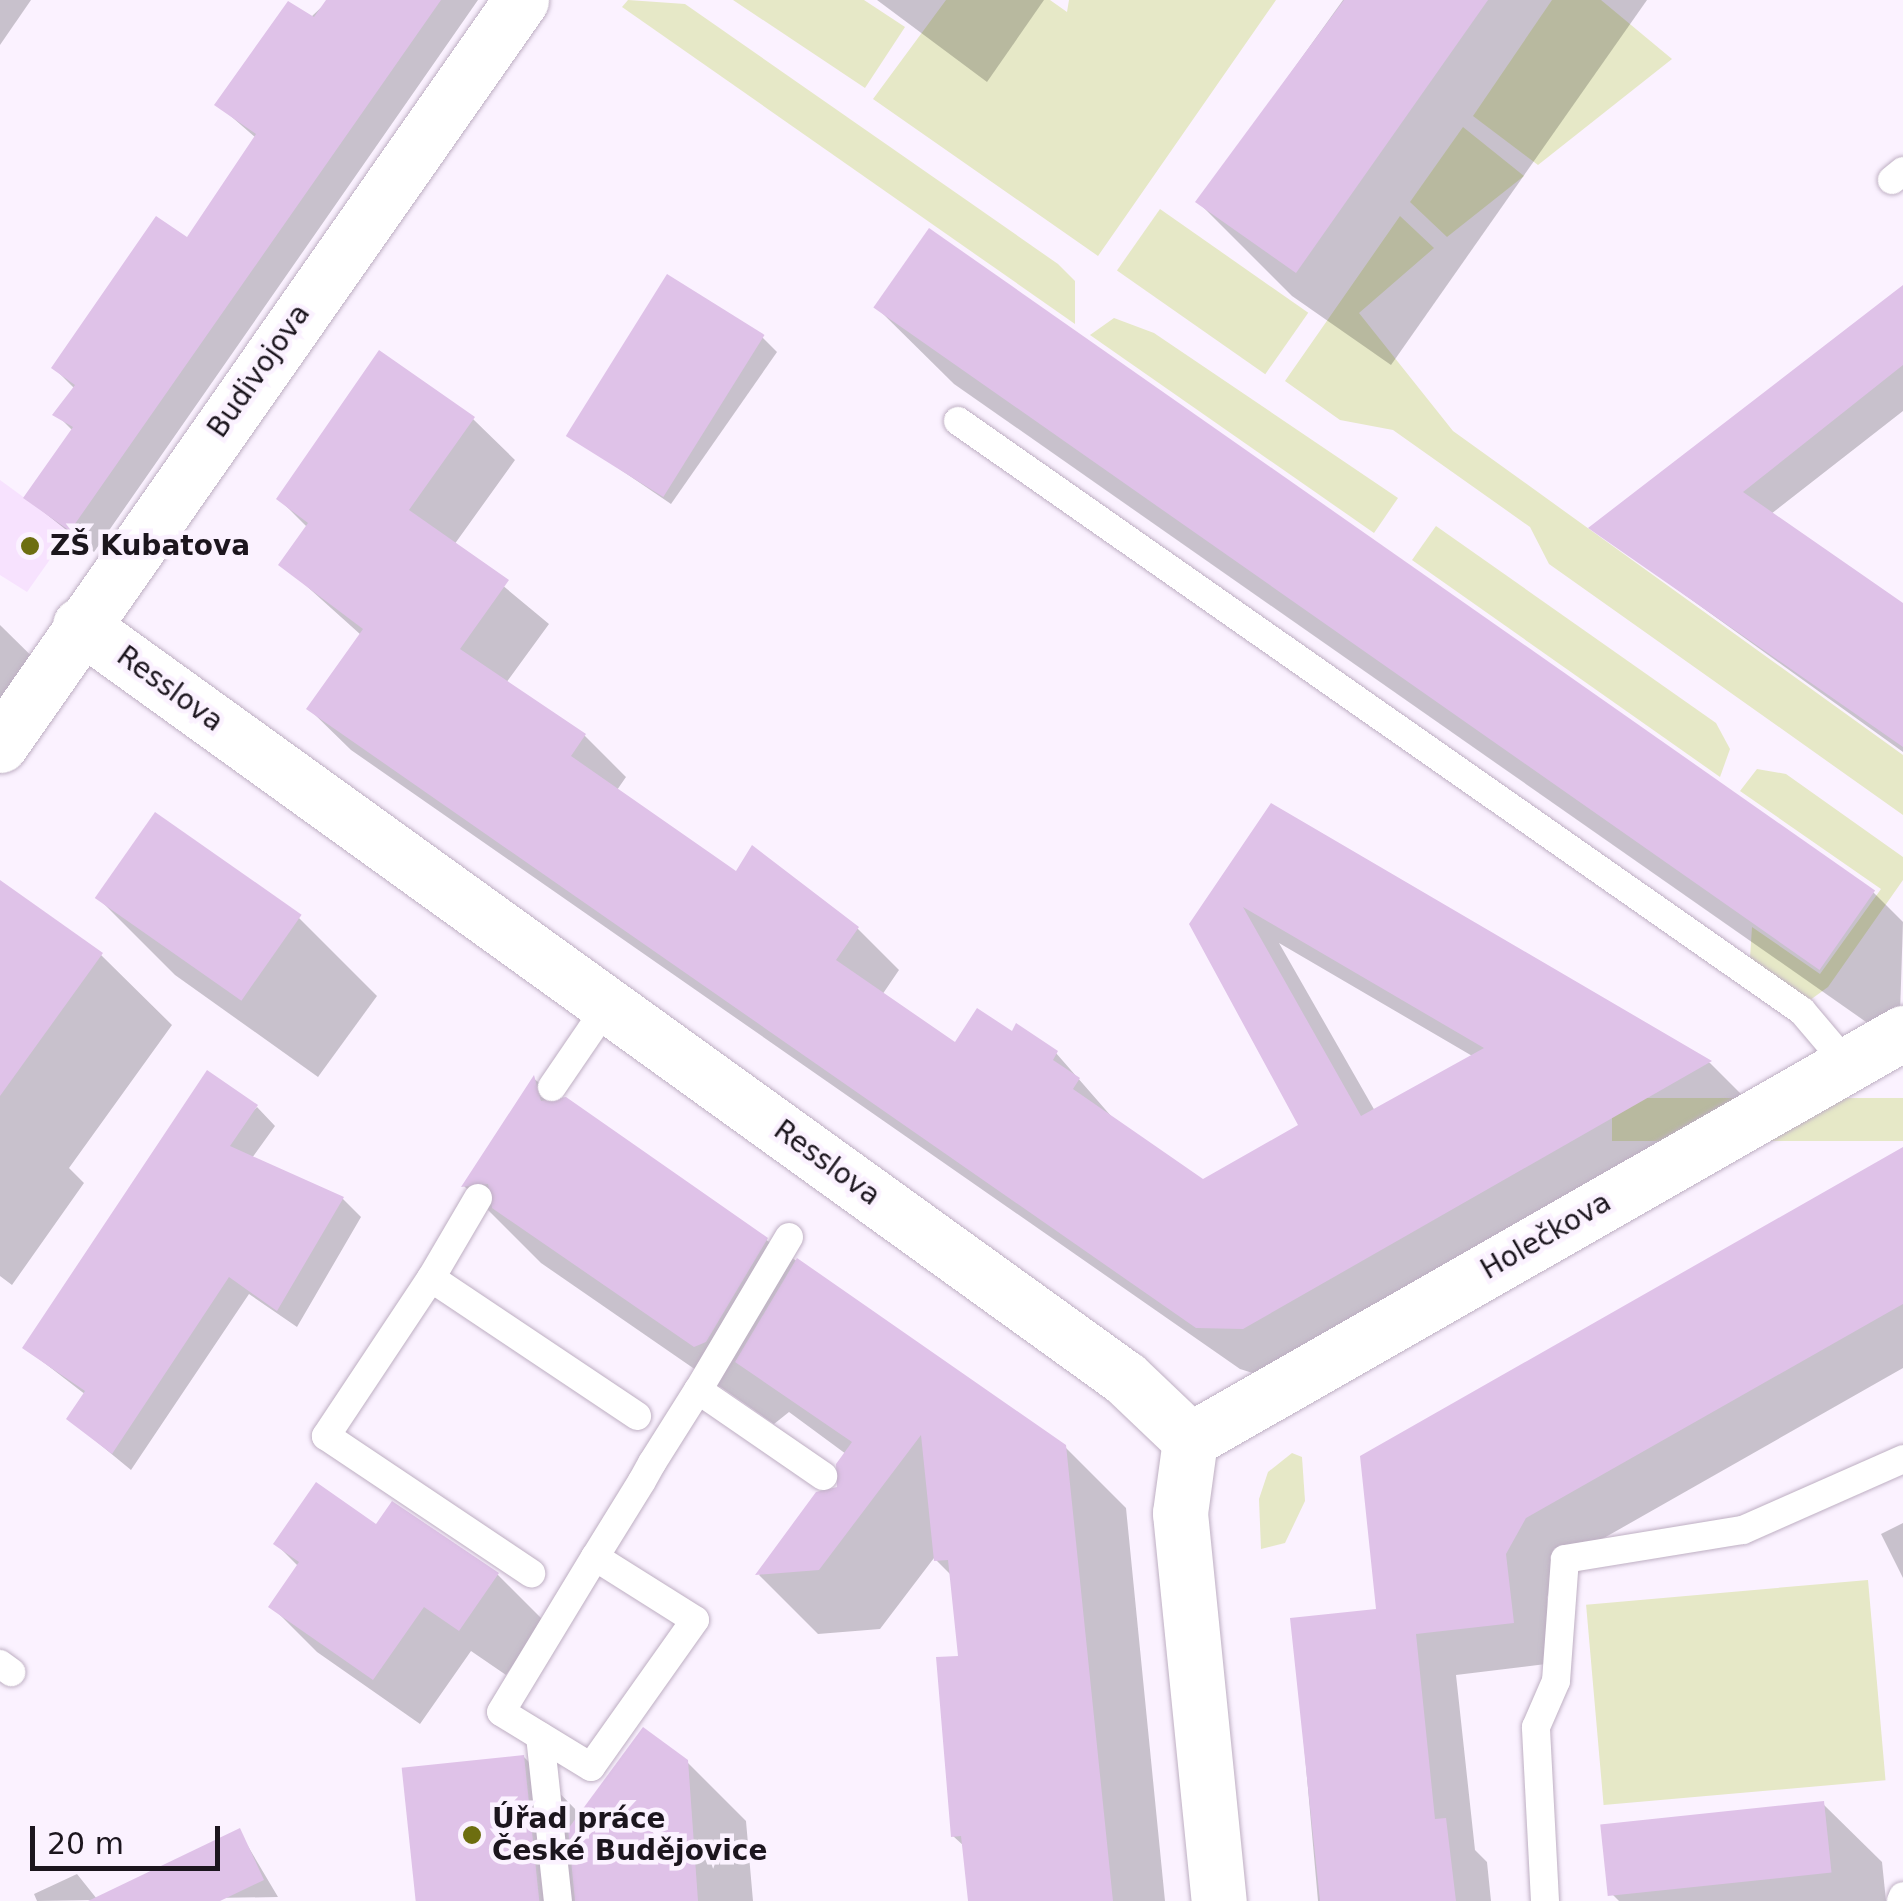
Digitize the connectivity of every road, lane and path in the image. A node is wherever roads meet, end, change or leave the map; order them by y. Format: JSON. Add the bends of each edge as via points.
{"nodes":[{"id":1,"x":521,"y":0,"type":"edge"},
{"id":2,"x":958,"y":421,"type":"dead end"},
{"id":3,"x":80,"y":625,"type":"junction"},
{"id":4,"x":0,"y":744,"type":"edge"},
{"id":5,"x":608,"y":1005,"type":"junction"},
{"id":6,"x":1903,"y":1033,"type":"edge"},
{"id":7,"x":1847,"y":1064,"type":"junction"},
{"id":8,"x":552,"y":1087,"type":"dead end"},
{"id":9,"x":478,"y":1198,"type":"dead end"},
{"id":10,"x":789,"y":1237,"type":"dead end"},
{"id":11,"x":431,"y":1278,"type":"junction"},
{"id":12,"x":698,"y":1390,"type":"junction"},
{"id":13,"x":637,"y":1416,"type":"dead end"},
{"id":14,"x":1190,"y":1440,"type":"junction"},
{"id":15,"x":1903,"y":1459,"type":"edge"},
{"id":16,"x":823,"y":1476,"type":"dead end"},
{"id":17,"x":595,"y":1557,"type":"junction"},
{"id":18,"x":531,"y":1573,"type":"dead end"},
{"id":19,"x":540,"y":1736,"type":"junction"},
{"id":20,"x":558,"y":1901,"type":"edge"},
{"id":21,"x":1219,"y":1901,"type":"edge"},
{"id":22,"x":1544,"y":1901,"type":"edge"}],
"edges":[{"from":1,"to":3,"type":"street","name":"Budivojova"},
{"from":2,"to":7,"type":"lane","via":[[1802,1011]]},
{"from":3,"to":4,"type":"street","name":"Budivojova"},
{"from":3,"to":5,"type":"street","name":"Resslova"},
{"from":5,"to":8,"type":"lane"},
{"from":5,"to":14,"type":"street","name":"Resslova","via":[[1125,1378]]},
{"from":6,"to":7,"type":"street","name":"Holečkova"},
{"from":7,"to":14,"type":"street","name":"Holečkova"},
{"from":9,"to":11,"type":"lane"},
{"from":10,"to":12,"type":"lane"},
{"from":11,"to":13,"type":"lane"},
{"from":11,"to":18,"type":"lane","via":[[326,1436]]},
{"from":12,"to":16,"type":"lane"},
{"from":12,"to":17,"type":"lane"},
{"from":14,"to":21,"type":"street","via":[[1180,1513]]},
{"from":15,"to":22,"type":"lane","via":[[1743,1530],[1565,1559],[1556,1681],[1536,1727]]},
{"from":17,"to":19,"type":"lane","via":[[502,1712]]},
{"from":17,"to":19,"type":"lane","via":[[695,1620],[591,1767]]},
{"from":19,"to":20,"type":"lane"}]}
